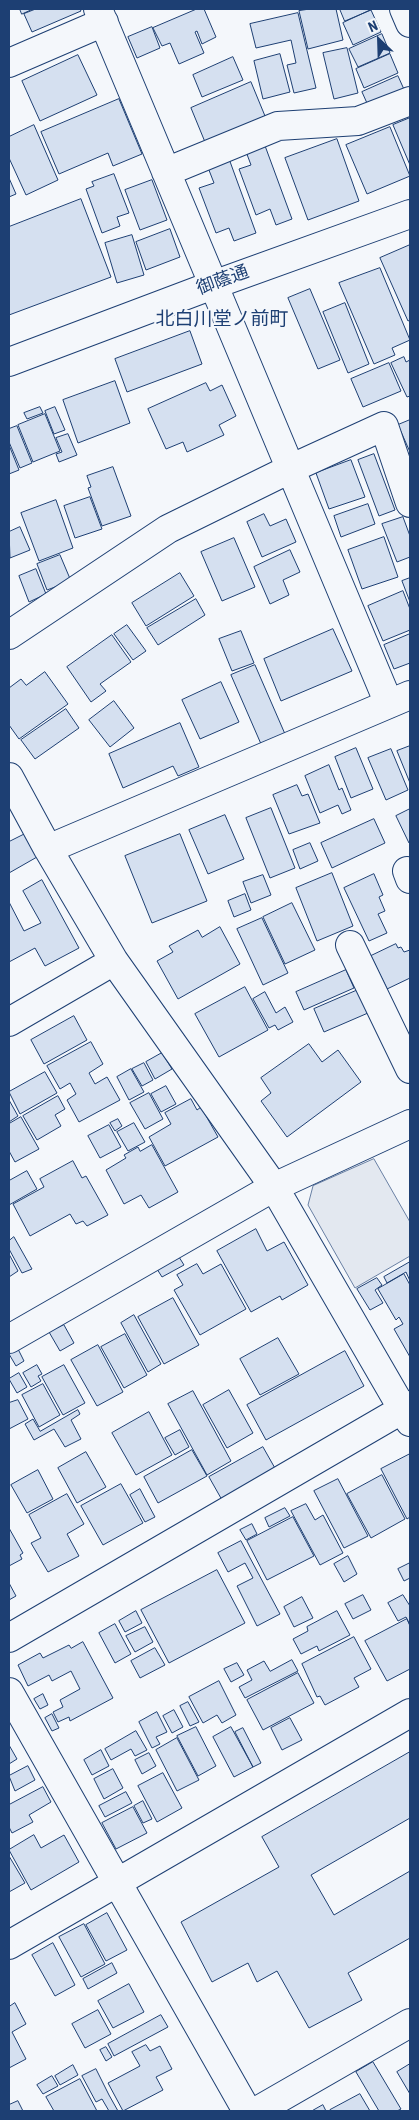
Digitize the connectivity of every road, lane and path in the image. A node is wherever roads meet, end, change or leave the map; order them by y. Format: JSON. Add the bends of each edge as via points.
{"nodes":[{"id":1,"x":404,"y":9,"type":"edge"},
{"id":2,"x":101,"y":15,"type":"edge"},
{"id":3,"x":410,"y":23,"type":"edge"},
{"id":4,"x":9,"y":63,"type":"edge"},
{"id":5,"x":410,"y":101,"type":"edge"},
{"id":6,"x":166,"y":172,"type":"junction"},
{"id":7,"x":410,"y":214,"type":"edge"},
{"id":8,"x":213,"y":285,"type":"junction"},
{"id":9,"x":9,"y":362,"type":"edge"},
{"id":10,"x":290,"y":469,"type":"junction"},
{"id":11,"x":410,"y":503,"type":"edge"},
{"id":12,"x":9,"y":635,"type":"edge"},
{"id":13,"x":399,"y":700,"type":"edge"},
{"id":14,"x":9,"y":777,"type":"edge"},
{"id":15,"x":48,"y":849,"type":"junction"},
{"id":16,"x":350,"y":945,"type":"dead end"},
{"id":17,"x":114,"y":961,"type":"junction"},
{"id":18,"x":9,"y":1022,"type":"edge"},
{"id":19,"x":410,"y":1069,"type":"edge"},
{"id":20,"x":410,"y":1124,"type":"edge"},
{"id":21,"x":274,"y":1187,"type":"junction"},
{"id":22,"x":9,"y":1339,"type":"edge"},
{"id":23,"x":408,"y":1412,"type":"edge"},
{"id":24,"x":9,"y":1638,"type":"edge"},
{"id":25,"x":9,"y":1692,"type":"edge"},
{"id":26,"x":410,"y":1714,"type":"edge"},
{"id":27,"x":117,"y":1882,"type":"junction"},
{"id":28,"x":9,"y":1945,"type":"edge"},
{"id":29,"x":410,"y":2024,"type":"edge"},
{"id":30,"x":247,"y":2111,"type":"edge"},
{"id":31,"x":257,"y":2111,"type":"edge"}],
"edges":[{"from":1,"to":3,"type":"street"},
{"from":2,"to":4,"type":"street"},
{"from":2,"to":6,"type":"street"},
{"from":5,"to":6,"type":"street","via":[[358,121],[278,126]]},
{"from":6,"to":8,"type":"street"},
{"from":7,"to":8,"type":"street","name":"御蔭通"},
{"from":8,"to":9,"type":"street","name":"御蔭通"},
{"from":8,"to":10,"type":"street"},
{"from":10,"to":11,"type":"street","via":[[384,426]]},
{"from":10,"to":12,"type":"street","via":[[168,529]]},
{"from":10,"to":13,"type":"street"},
{"from":13,"to":15,"type":"street"},
{"from":14,"to":15,"type":"street"},
{"from":15,"to":17,"type":"street"},
{"from":16,"to":19,"type":"street"},
{"from":17,"to":18,"type":"street"},
{"from":17,"to":21,"type":"street"},
{"from":20,"to":21,"type":"street"},
{"from":21,"to":22,"type":"street"},
{"from":21,"to":23,"type":"street"},
{"from":23,"to":24,"type":"street"},
{"from":25,"to":27,"type":"street"},
{"from":26,"to":27,"type":"street"},
{"from":27,"to":28,"type":"street"},
{"from":27,"to":30,"type":"street"},
{"from":29,"to":31,"type":"street"}]}
